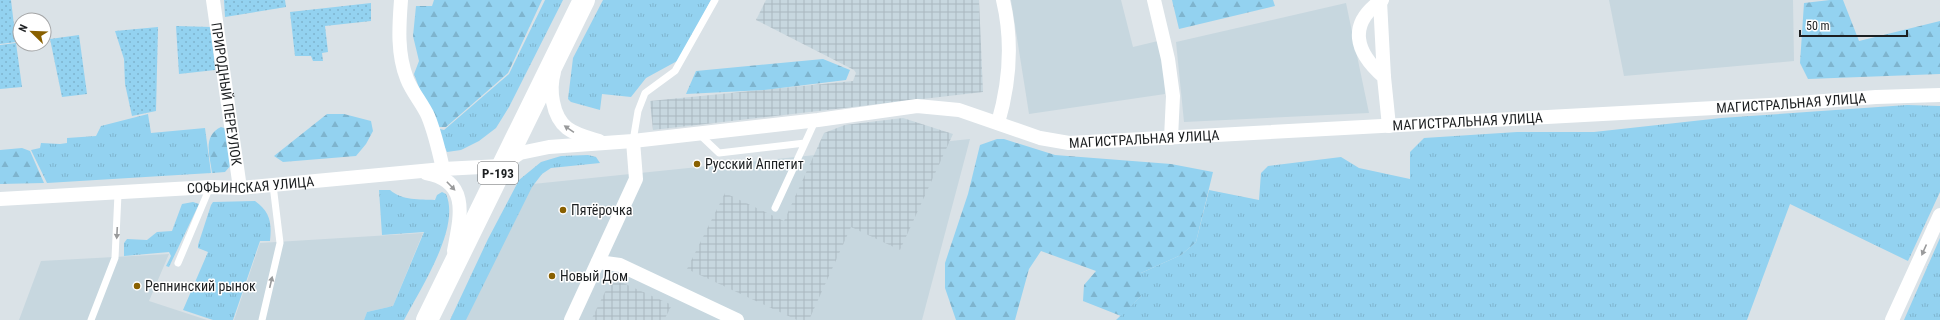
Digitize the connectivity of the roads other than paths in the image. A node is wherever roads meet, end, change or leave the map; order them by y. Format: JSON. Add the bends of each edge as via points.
{"nodes":[{"id":1,"x":213,"y":0,"type":"edge"},
{"id":2,"x":401,"y":0,"type":"edge"},
{"id":3,"x":584,"y":0,"type":"edge"},
{"id":4,"x":715,"y":0,"type":"edge"},
{"id":5,"x":1003,"y":0,"type":"edge"},
{"id":6,"x":1154,"y":0,"type":"edge"},
{"id":7,"x":1381,"y":1,"type":"edge"},
{"id":8,"x":563,"y":42,"type":"junction"},
{"id":9,"x":1384,"y":77,"type":"junction"},
{"id":10,"x":1940,"y":95,"type":"edge"},
{"id":11,"x":815,"y":121,"type":"junction"},
{"id":12,"x":998,"y":123,"type":"junction"},
{"id":13,"x":1389,"y":126,"type":"junction"},
{"id":14,"x":699,"y":134,"type":"junction"},
{"id":15,"x":1171,"y":138,"type":"junction"},
{"id":16,"x":633,"y":141,"type":"junction"},
{"id":17,"x":605,"y":143,"type":"junction"},
{"id":18,"x":804,"y":143,"type":"junction"},
{"id":19,"x":501,"y":166,"type":"junction"},
{"id":20,"x":443,"y":169,"type":"junction"},
{"id":21,"x":402,"y":172,"type":"junction"},
{"id":22,"x":273,"y":185,"type":"junction"},
{"id":23,"x":210,"y":187,"type":"junction"},
{"id":24,"x":240,"y":188,"type":"junction"},
{"id":25,"x":118,"y":194,"type":"junction"},
{"id":26,"x":0,"y":200,"type":"edge"},
{"id":27,"x":775,"y":208,"type":"dead end"},
{"id":28,"x":1940,"y":215,"type":"edge"},
{"id":29,"x":598,"y":262,"type":"junction"},
{"id":30,"x":178,"y":263,"type":"dead end"},
{"id":31,"x":449,"y":273,"type":"junction"},
{"id":32,"x":91,"y":320,"type":"edge"},
{"id":33,"x":262,"y":320,"type":"edge"},
{"id":34,"x":427,"y":320,"type":"edge"},
{"id":35,"x":571,"y":320,"type":"edge"},
{"id":36,"x":737,"y":320,"type":"edge"},
{"id":37,"x":1892,"y":320,"type":"edge"}],
"edges":[{"from":1,"to":24,"type":"street","name":"ПРИРОДНЫЙ ПЕРЕУЛОК"},
{"from":2,"to":20,"type":"street","via":[[400,55],[406,78],[427,114]]},
{"from":3,"to":8,"type":"highway","number":"Р-193"},
{"from":4,"to":16,"type":"lane","via":[[675,71],[645,93],[638,111]]},
{"from":5,"to":12,"type":"street","via":[[1010,44],[1004,100]]},
{"from":6,"to":15,"type":"street","via":[[1168,59],[1173,96]]},
{"from":7,"to":9,"type":"street"},
{"from":7,"to":9,"type":"street","via":[[1365,14],[1359,29],[1361,46],[1370,65]]},
{"from":17,"to":8,"type":"street","one_way":true,"via":[[572,131],[557,116],[552,87]]},
{"from":8,"to":19,"type":"highway","number":"Р-193"},
{"from":9,"to":13,"type":"street"},
{"from":10,"to":13,"type":"street","name":"МАГИСТРАЛЬНАЯ УЛИЦА"},
{"from":11,"to":12,"type":"street","name":"МАГИСТРАЛЬНАЯ УЛИЦА","via":[[917,106],[934,106],[959,110]]},
{"from":11,"to":14,"type":"street","name":"МАГИСТРАЛЬНАЯ УЛИЦА"},
{"from":11,"to":18,"type":"lane"},
{"from":12,"to":15,"type":"street","name":"МАГИСТРАЛЬНАЯ УЛИЦА","via":[[1040,138],[1069,143]]},
{"from":13,"to":15,"type":"street","name":"МАГИСТРАЛЬНАЯ УЛИЦА"},
{"from":14,"to":16,"type":"street","name":"МАГИСТРАЛЬНАЯ УЛИЦА"},
{"from":14,"to":18,"type":"lane","via":[[719,153]]},
{"from":16,"to":17,"type":"street","name":"МАГИСТРАЛЬНАЯ УЛИЦА"},
{"from":16,"to":29,"type":"street","via":[[636,178]]},
{"from":17,"to":19,"type":"street","name":"МАГИСТРАЛЬНАЯ УЛИЦА","via":[[534,149],[520,153]]},
{"from":18,"to":27,"type":"lane"},
{"from":19,"to":20,"type":"street","name":"СОФЬИНСКАЯ УЛИЦА"},
{"from":19,"to":31,"type":"highway","number":"Р-193"},
{"from":20,"to":21,"type":"street","name":"СОФЬИНСКАЯ УЛИЦА"},
{"from":21,"to":22,"type":"street","name":"СОФЬИНСКАЯ УЛИЦА"},
{"from":21,"to":31,"type":"street","one_way":true,"via":[[436,176],[456,190],[460,214]]},
{"from":22,"to":24,"type":"street","name":"СОФЬИНСКАЯ УЛИЦА"},
{"from":33,"to":22,"type":"lane","one_way":true,"via":[[280,242]]},
{"from":23,"to":24,"type":"street","name":"СОФЬИНСКАЯ УЛИЦА"},
{"from":23,"to":25,"type":"street","name":"СОФЬИНСКАЯ УЛИЦА"},
{"from":23,"to":30,"type":"lane"},
{"from":25,"to":26,"type":"street","name":"СОФЬИНСКАЯ УЛИЦА"},
{"from":25,"to":32,"type":"lane","one_way":true,"via":[[115,258]]},
{"from":28,"to":37,"type":"street","one_way":true},
{"from":29,"to":35,"type":"street"},
{"from":29,"to":36,"type":"street","via":[[620,265]]},
{"from":31,"to":34,"type":"highway","number":"Р-193"}]}
